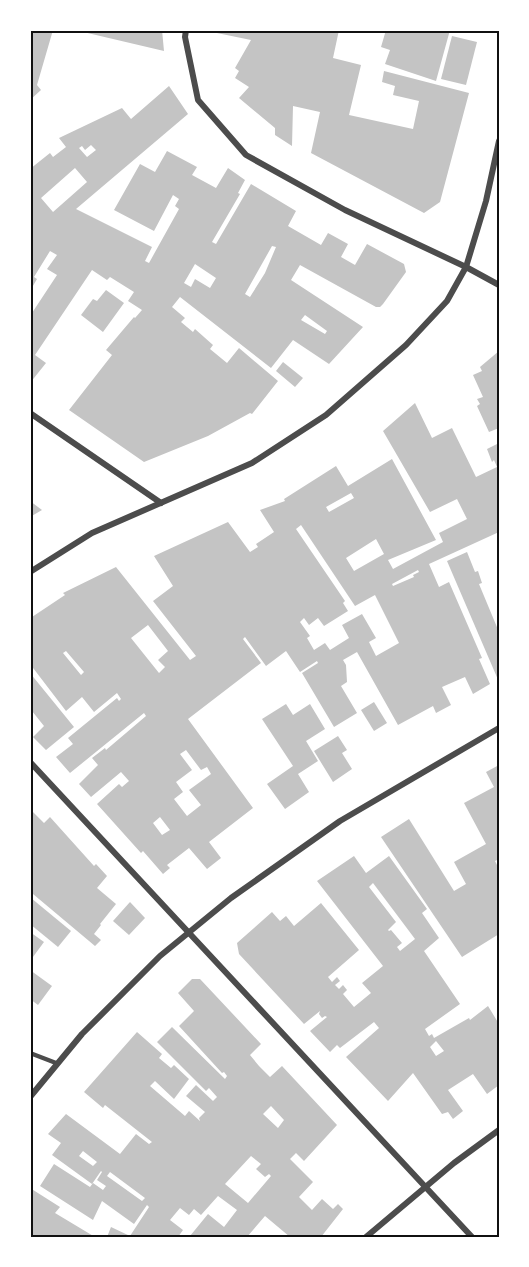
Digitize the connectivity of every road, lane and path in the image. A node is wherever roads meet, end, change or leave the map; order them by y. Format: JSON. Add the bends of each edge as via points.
{"nodes":[{"id":1,"x":186,"y":30,"type":"edge"},
{"id":2,"x":499,"y":141,"type":"edge"},
{"id":3,"x":466,"y":267,"type":"junction"},
{"id":4,"x":499,"y":285,"type":"edge"},
{"id":5,"x":30,"y":413,"type":"edge"},
{"id":6,"x":161,"y":503,"type":"junction"},
{"id":7,"x":30,"y":572,"type":"edge"},
{"id":8,"x":499,"y":728,"type":"edge"},
{"id":9,"x":30,"y":762,"type":"edge"},
{"id":10,"x":189,"y":932,"type":"junction"},
{"id":11,"x":30,"y":1053,"type":"edge"},
{"id":12,"x":56,"y":1063,"type":"junction"},
{"id":13,"x":30,"y":1097,"type":"edge"},
{"id":14,"x":499,"y":1130,"type":"edge"},
{"id":15,"x":425,"y":1186,"type":"junction"},
{"id":16,"x":366,"y":1237,"type":"edge"},
{"id":17,"x":472,"y":1237,"type":"edge"}],
"edges":[{"from":1,"to":3,"type":"street","via":[[198,100],[246,155],[345,210]]},
{"from":2,"to":3,"type":"street"},
{"from":3,"to":4,"type":"street"},
{"from":3,"to":6,"type":"street","via":[[447,301],[405,345],[326,415],[252,463]]},
{"from":5,"to":6,"type":"street"},
{"from":6,"to":7,"type":"street","via":[[92,533]]},
{"from":8,"to":10,"type":"street","via":[[340,821]]},
{"from":9,"to":10,"type":"street"},
{"from":10,"to":12,"type":"street","via":[[160,956]]},
{"from":10,"to":15,"type":"street"},
{"from":11,"to":12,"type":"lane"},
{"from":12,"to":13,"type":"street"},
{"from":14,"to":15,"type":"street"},
{"from":15,"to":16,"type":"street"},
{"from":15,"to":17,"type":"street"}]}
